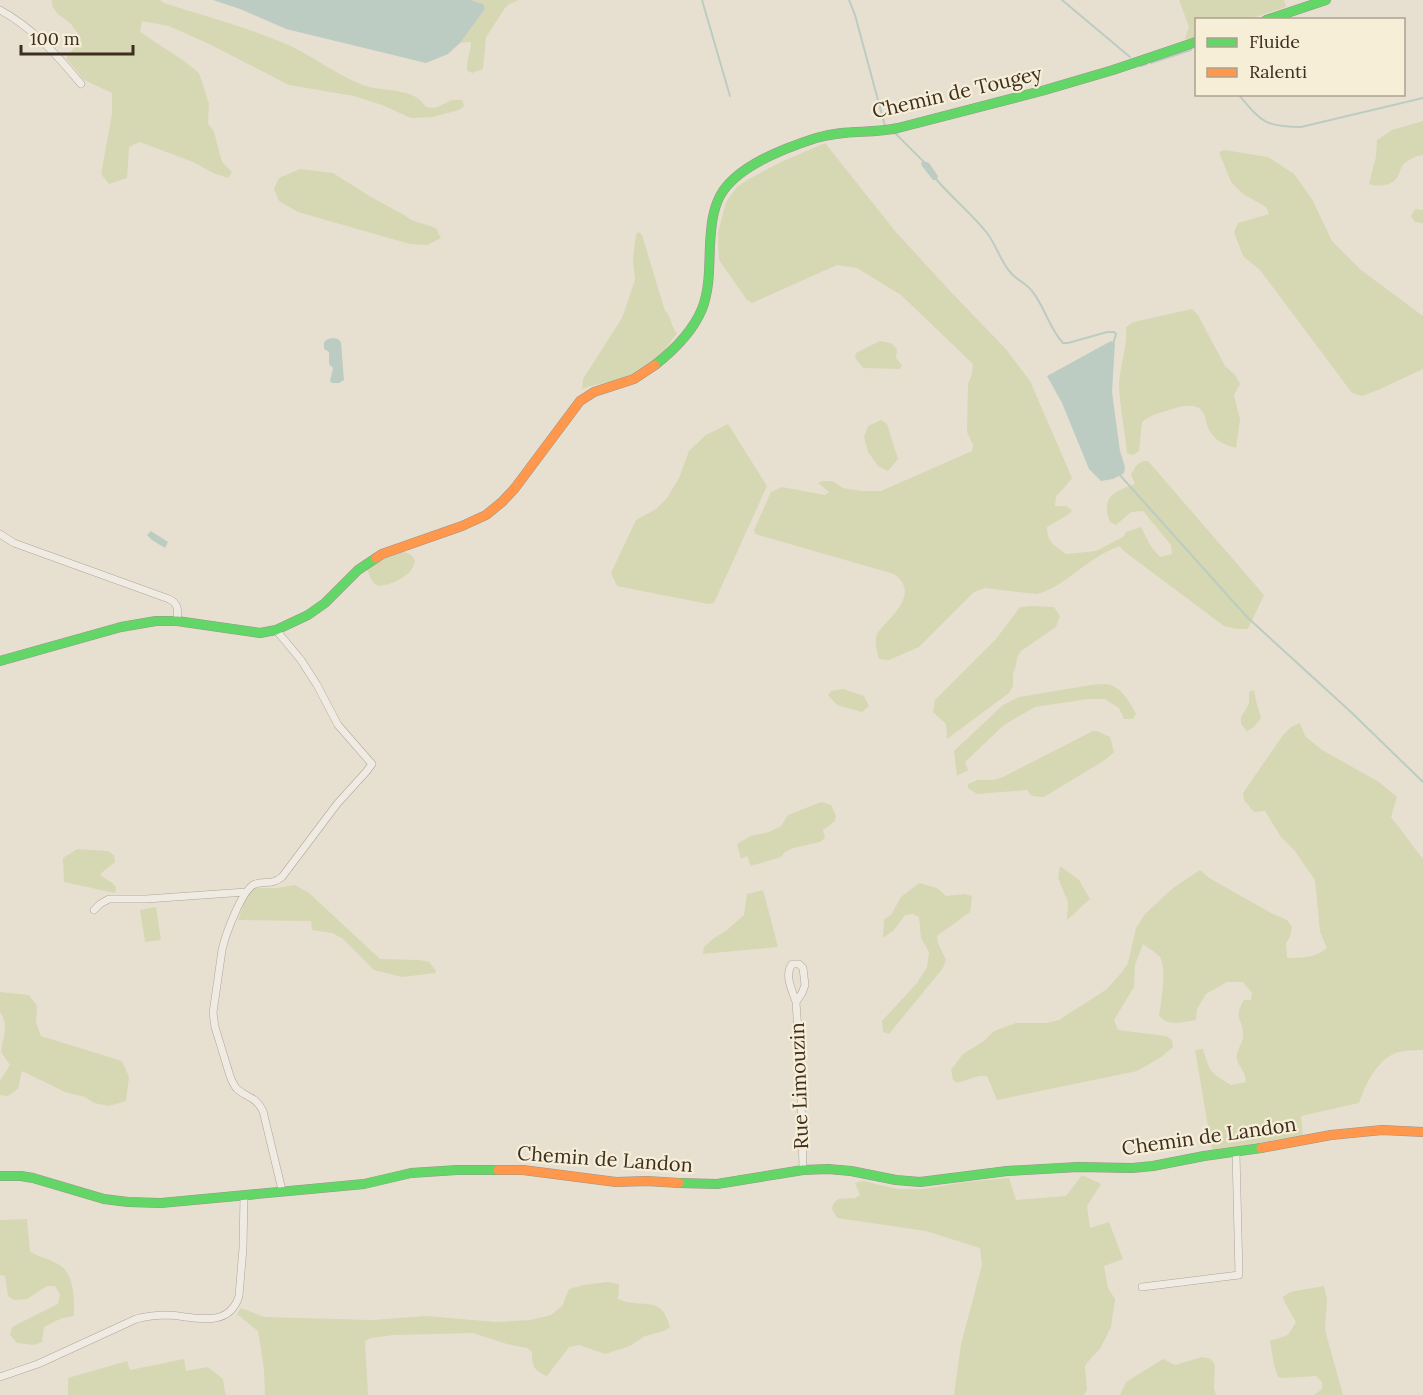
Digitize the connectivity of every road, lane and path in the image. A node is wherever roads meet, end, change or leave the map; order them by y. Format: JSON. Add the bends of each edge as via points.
{"nodes":[{"id":1,"x":1326,"y":0,"type":"edge"},
{"id":2,"x":0,"y":10,"type":"edge"},
{"id":3,"x":1272,"y":18,"type":"edge"},
{"id":4,"x":1195,"y":43,"type":"edge"},
{"id":5,"x":81,"y":84,"type":"dead end"},
{"id":6,"x":0,"y":534,"type":"edge"},
{"id":7,"x":177,"y":621,"type":"junction"},
{"id":8,"x":276,"y":630,"type":"junction"},
{"id":9,"x":0,"y":660,"type":"edge"},
{"id":10,"x":246,"y":892,"type":"junction"},
{"id":11,"x":94,"y":910,"type":"dead end"},
{"id":12,"x":796,"y":1002,"type":"junction"},
{"id":13,"x":1423,"y":1132,"type":"edge"},
{"id":14,"x":1236,"y":1153,"type":"junction"},
{"id":15,"x":803,"y":1170,"type":"junction"},
{"id":16,"x":0,"y":1176,"type":"edge"},
{"id":17,"x":282,"y":1191,"type":"junction"},
{"id":18,"x":244,"y":1195,"type":"junction"},
{"id":19,"x":1142,"y":1287,"type":"dead end"},
{"id":20,"x":0,"y":1377,"type":"edge"}],
"edges":[{"from":1,"to":3,"type":"street"},
{"from":2,"to":5,"type":"street","via":[[41,41]]},
{"from":4,"to":8,"type":"street","name":"Chemin de Tougey","via":[[1062,85],[895,129],[826,135],[748,169],[734,179],[715,206],[707,295],[695,324],[665,357],[640,377],[598,389],[580,401],[515,488],[486,515],[382,554],[357,570],[325,603]]},
{"from":6,"to":7,"type":"street","via":[[14,543],[169,598],[178,608]]},
{"from":7,"to":8,"type":"street","via":[[260,633]]},
{"from":7,"to":9,"type":"street","via":[[130,625]]},
{"from":8,"to":10,"type":"street","via":[[306,668],[338,725],[372,764],[282,878],[254,884]]},
{"from":10,"to":11,"type":"street","via":[[109,899]]},
{"from":10,"to":17,"type":"street","via":[[224,941],[213,1013],[233,1084],[263,1111]]},
{"from":12,"to":12,"type":"street","name":"Rue Limouzin","via":[[805,985],[803,968],[796,963],[789,970]]},
{"from":12,"to":15,"type":"street","name":"Rue Limouzin"},
{"from":13,"to":14,"type":"street","name":"Chemin de Landon","via":[[1362,1131]]},
{"from":14,"to":15,"type":"street","name":"Chemin de Landon","via":[[1132,1168],[1019,1170],[920,1182],[851,1171]]},
{"from":14,"to":19,"type":"street","via":[[1239,1275]]},
{"from":15,"to":17,"type":"street","name":"Chemin de Landon","via":[[698,1184],[616,1182],[524,1170],[457,1170]]},
{"from":16,"to":18,"type":"street","name":"Chemin de Landon","via":[[46,1181],[119,1202],[161,1203]]},
{"from":17,"to":18,"type":"street","name":"Chemin de Landon"},
{"from":18,"to":20,"type":"street","via":[[239,1296],[228,1313],[216,1318],[169,1315],[136,1319]]}]}
